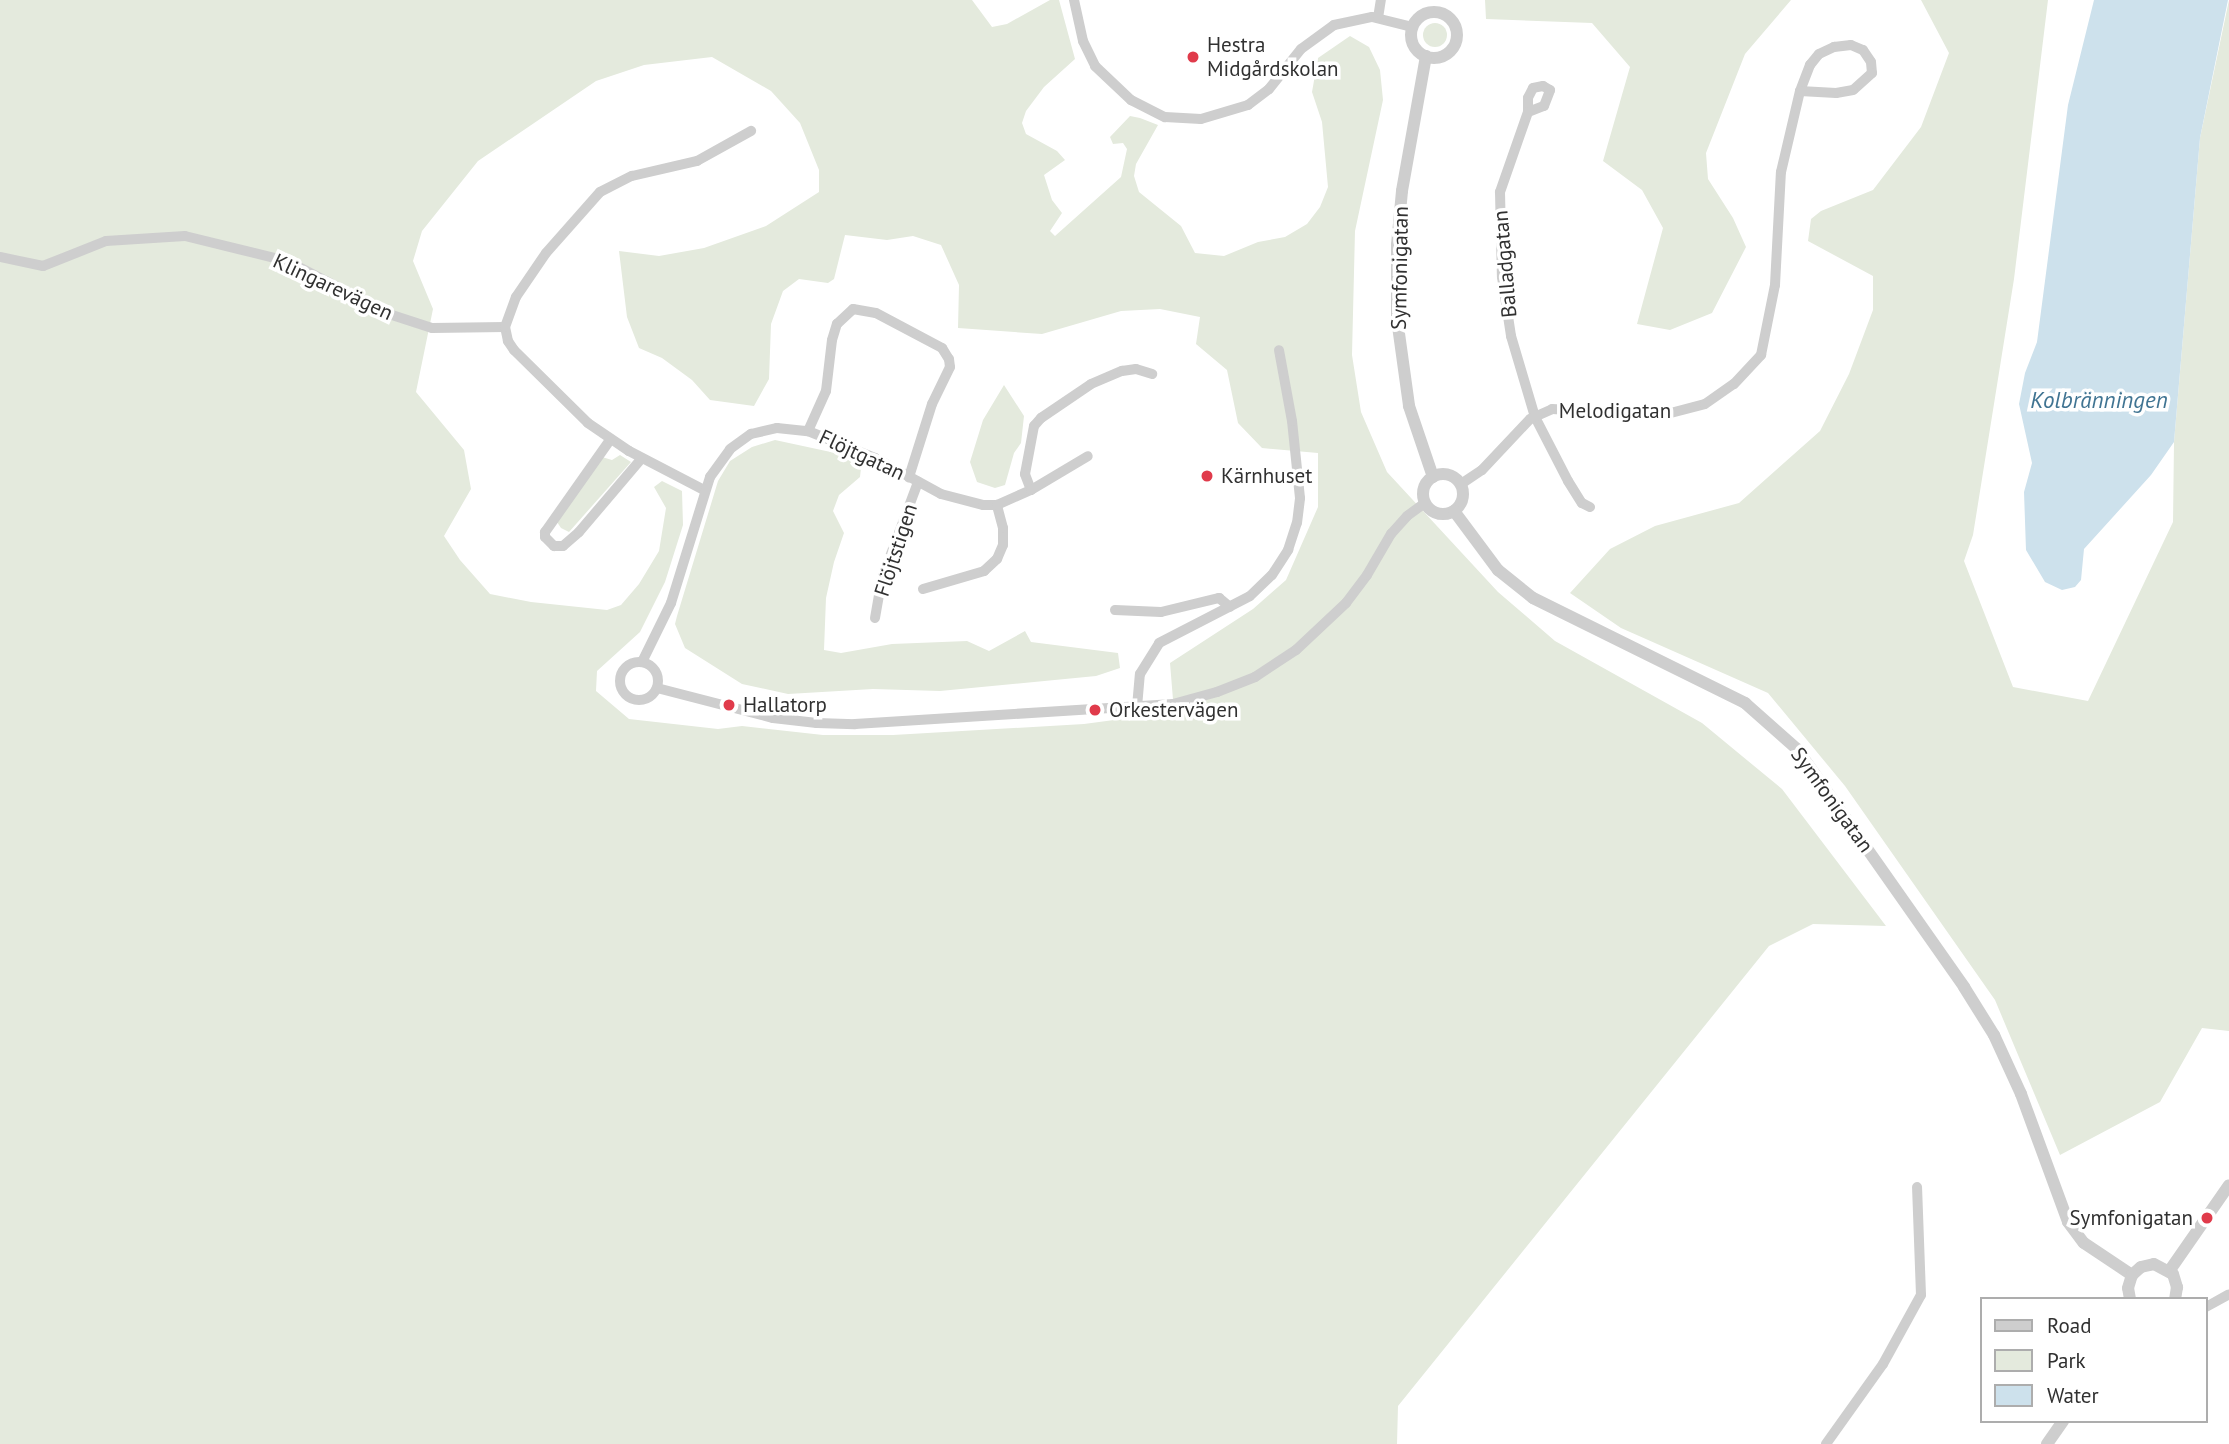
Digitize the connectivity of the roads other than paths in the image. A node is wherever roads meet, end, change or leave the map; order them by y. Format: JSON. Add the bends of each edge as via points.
{"nodes":[{"id":1,"x":1074,"y":0,"type":"edge"},
{"id":2,"x":1381,"y":0,"type":"edge"},
{"id":3,"x":1446,"y":0,"type":"edge"},
{"id":4,"x":1443,"y":13,"type":"junction"},
{"id":5,"x":1378,"y":18,"type":"junction"},
{"id":6,"x":1412,"y":27,"type":"junction"},
{"id":7,"x":1426,"y":56,"type":"junction"},
{"id":8,"x":1800,"y":91,"type":"junction"},
{"id":9,"x":1528,"y":112,"type":"dead end"},
{"id":10,"x":751,"y":131,"type":"dead end"},
{"id":11,"x":0,"y":257,"type":"edge"},
{"id":12,"x":505,"y":327,"type":"junction"},
{"id":13,"x":1279,"y":350,"type":"dead end"},
{"id":14,"x":1152,"y":374,"type":"dead end"},
{"id":15,"x":1535,"y":417,"type":"junction"},
{"id":16,"x":808,"y":431,"type":"junction"},
{"id":17,"x":610,"y":440,"type":"junction"},
{"id":18,"x":1088,"y":456,"type":"dead end"},
{"id":19,"x":642,"y":458,"type":"junction"},
{"id":20,"x":1433,"y":477,"type":"junction"},
{"id":21,"x":914,"y":479,"type":"junction"},
{"id":22,"x":1461,"y":484,"type":"junction"},
{"id":23,"x":704,"y":490,"type":"junction"},
{"id":24,"x":1031,"y":490,"type":"junction"},
{"id":25,"x":1425,"y":503,"type":"junction"},
{"id":26,"x":997,"y":505,"type":"junction"},
{"id":27,"x":1590,"y":507,"type":"dead end"},
{"id":28,"x":1454,"y":511,"type":"junction"},
{"id":29,"x":923,"y":589,"type":"dead end"},
{"id":30,"x":1230,"y":607,"type":"junction"},
{"id":31,"x":1115,"y":610,"type":"dead end"},
{"id":32,"x":875,"y":618,"type":"dead end"},
{"id":33,"x":642,"y":662,"type":"junction"},
{"id":34,"x":657,"y":688,"type":"junction"},
{"id":35,"x":1138,"y":707,"type":"junction"},
{"id":36,"x":2229,"y":1185,"type":"edge"},
{"id":37,"x":1917,"y":1187,"type":"dead end"},
{"id":38,"x":2170,"y":1270,"type":"junction"},
{"id":39,"x":2132,"y":1275,"type":"junction"},
{"id":40,"x":2229,"y":1294,"type":"edge"},
{"id":41,"x":2130,"y":1297,"type":"edge"},
{"id":42,"x":2175,"y":1297,"type":"edge"},
{"id":43,"x":2208,"y":1306,"type":"edge"},
{"id":44,"x":2062,"y":1423,"type":"edge"},
{"id":45,"x":1825,"y":1444,"type":"edge"},
{"id":46,"x":2048,"y":1444,"type":"edge"}],
"edges":[{"from":1,"to":5,"type":"street","via":[[1088,53],[1103,75],[1155,114],[1191,119],[1248,105],[1325,30],[1348,21]]},
{"from":2,"to":5,"type":"street"},
{"from":3,"to":4,"type":"street"},
{"from":4,"to":6,"type":"street","via":[[1423,15]]},
{"from":4,"to":7,"type":"street","via":[[1455,25],[1455,45],[1443,56]]},
{"from":5,"to":6,"type":"street"},
{"from":6,"to":7,"type":"street","via":[[1413,45]]},
{"from":7,"to":20,"type":"street","name":"Symfonigatan","via":[[1402,191],[1397,319],[1409,406]]},
{"from":8,"to":8,"type":"street","name":"Melodigatan","via":[[1853,90],[1872,73],[1871,62],[1863,50],[1852,45],[1834,47],[1810,65]]},
{"from":8,"to":15,"type":"street","name":"Melodigatan","via":[[1781,172],[1775,285],[1761,355],[1734,384],[1705,404],[1662,415],[1552,409]]},
{"from":9,"to":15,"type":"street","name":"Balladgatan","via":[[1500,192],[1499,230],[1511,336]]},
{"from":10,"to":12,"type":"street","via":[[697,161],[632,176],[600,192],[546,253],[516,297]]},
{"from":11,"to":12,"type":"street","name":"Klingarevägen","via":[[43,266],[106,241],[185,236],[287,261],[391,315],[432,328]]},
{"from":12,"to":17,"type":"street","via":[[514,350]]},
{"from":13,"to":30,"type":"street","via":[[1299,474],[1297,523],[1288,550],[1272,575]]},
{"from":14,"to":24,"type":"street","via":[[1122,371],[1091,384],[1041,418],[1034,426],[1025,474]]},
{"from":15,"to":22,"type":"street","name":"Melodigatan","via":[[1482,470]]},
{"from":15,"to":27,"type":"street","name":"Balladgatan","via":[[1568,481],[1582,503]]},
{"from":16,"to":21,"type":"street","name":"Flöjtgatan"},
{"from":16,"to":21,"type":"street","name":"Flöjtstigen","via":[[826,391],[838,324],[853,309],[876,313],[942,348],[949,359],[950,367],[932,404]]},
{"from":16,"to":23,"type":"street","name":"Flöjtgatan","via":[[761,430],[740,440],[721,458]]},
{"from":17,"to":19,"type":"street"},
{"from":17,"to":19,"type":"street","via":[[545,531],[554,546],[563,546],[579,531]]},
{"from":18,"to":24,"type":"street","name":"Flöjtgatan"},
{"from":19,"to":23,"type":"street"},
{"from":20,"to":22,"type":"street","via":[[1449,475]]},
{"from":20,"to":25,"type":"street","via":[[1424,488]]},
{"from":21,"to":26,"type":"street","name":"Flöjtgatan","via":[[961,502]]},
{"from":21,"to":32,"type":"street","name":"Flöjtstigen","via":[[882,578]]},
{"from":22,"to":28,"type":"street","via":[[1463,499]]},
{"from":23,"to":33,"type":"street","name":"Flöjtgatan","via":[[671,603]]},
{"from":24,"to":26,"type":"street","name":"Flöjtgatan"},
{"from":25,"to":28,"type":"street","via":[[1439,514]]},
{"from":25,"to":35,"type":"street","via":[[1391,534],[1346,603],[1281,661],[1217,692],[1173,704]]},
{"from":26,"to":29,"type":"street","via":[[1003,545],[996,559],[984,571]]},
{"from":28,"to":39,"type":"street","name":"Symfonigatan","via":[[1498,570],[1533,598],[1745,703],[1797,749],[1994,1035],[2068,1222],[2084,1243]]},
{"from":30,"to":31,"type":"street","via":[[1219,598],[1161,612]]},
{"from":30,"to":35,"type":"street","via":[[1159,643],[1136,684]]},
{"from":33,"to":34,"type":"street","via":[[657,673]]},
{"from":33,"to":34,"type":"street","via":[[624,669],[623,691],[639,700],[652,696]]},
{"from":34,"to":35,"type":"street","via":[[773,718],[817,723]]},
{"from":36,"to":38,"type":"street"},
{"from":37,"to":45,"type":"street","via":[[1920,1295],[1883,1364]]},
{"from":38,"to":39,"type":"street","via":[[2150,1264]]},
{"from":38,"to":42,"type":"street","via":[[2177,1282]]},
{"from":39,"to":41,"type":"street"},
{"from":40,"to":43,"type":"street"},
{"from":44,"to":46,"type":"street"}]}
